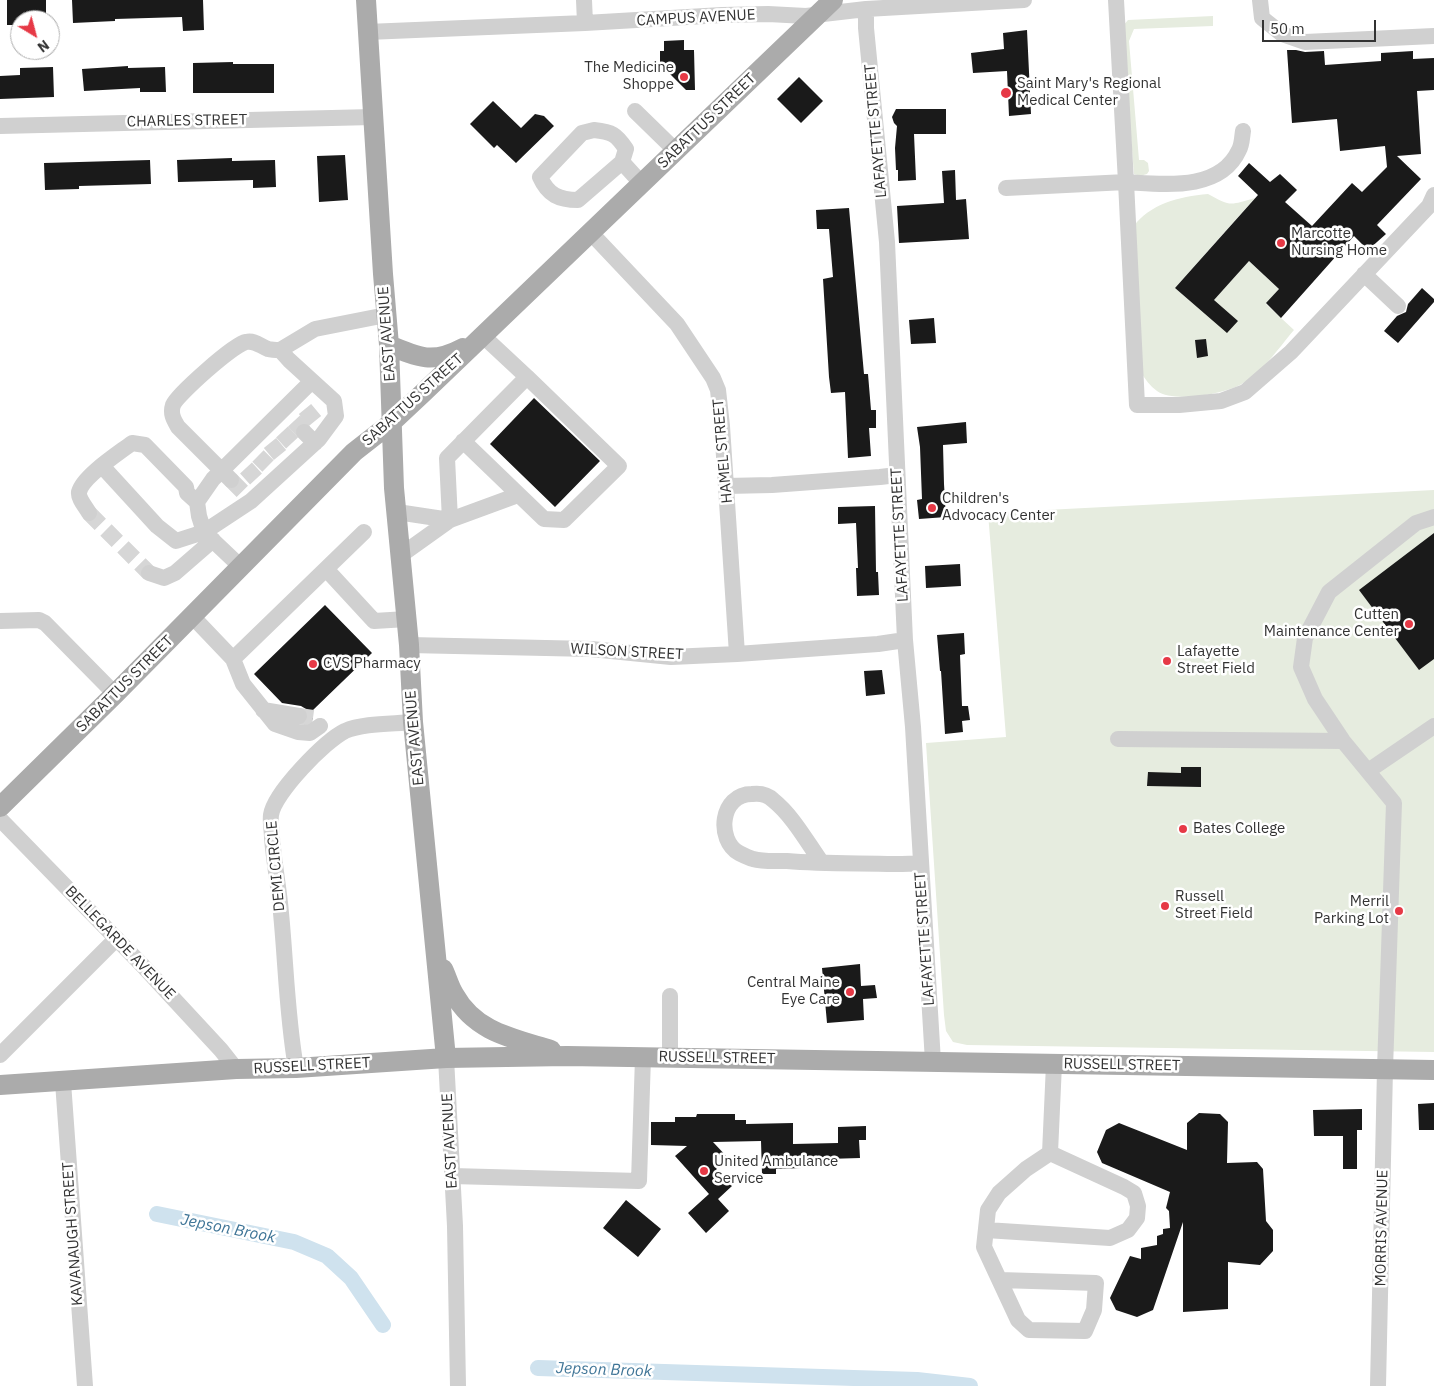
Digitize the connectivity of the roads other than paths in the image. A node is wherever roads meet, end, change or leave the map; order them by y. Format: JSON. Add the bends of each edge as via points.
{"nodes":[{"id":1,"x":366,"y":0,"type":"edge"},
{"id":2,"x":584,"y":0,"type":"edge"},
{"id":3,"x":833,"y":0,"type":"edge"},
{"id":4,"x":1024,"y":0,"type":"edge"},
{"id":5,"x":1116,"y":0,"type":"edge"},
{"id":6,"x":1260,"y":0,"type":"edge"},
{"id":7,"x":816,"y":8,"type":"edge"},
{"id":8,"x":866,"y":9,"type":"junction"},
{"id":9,"x":585,"y":23,"type":"junction"},
{"id":10,"x":368,"y":32,"type":"junction"},
{"id":11,"x":1434,"y":36,"type":"edge"},
{"id":12,"x":635,"y":111,"type":"dead end"},
{"id":13,"x":373,"y":117,"type":"junction"},
{"id":14,"x":0,"y":126,"type":"edge"},
{"id":15,"x":1243,"y":131,"type":"dead end"},
{"id":16,"x":676,"y":151,"type":"junction"},
{"id":17,"x":624,"y":156,"type":"junction"},
{"id":18,"x":1126,"y":182,"type":"junction"},
{"id":19,"x":642,"y":184,"type":"junction"},
{"id":20,"x":1006,"y":188,"type":"dead end"},
{"id":21,"x":1434,"y":195,"type":"edge"},
{"id":22,"x":591,"y":233,"type":"junction"},
{"id":23,"x":1364,"y":274,"type":"junction"},
{"id":24,"x":1398,"y":306,"type":"dead end"},
{"id":25,"x":386,"y":315,"type":"junction"},
{"id":26,"x":480,"y":338,"type":"junction"},
{"id":27,"x":389,"y":345,"type":"junction"},
{"id":28,"x":280,"y":350,"type":"junction"},
{"id":29,"x":526,"y":377,"type":"junction"},
{"id":30,"x":312,"y":381,"type":"junction"},
{"id":31,"x":391,"y":422,"type":"junction"},
{"id":32,"x":463,"y":441,"type":"junction"},
{"id":33,"x":281,"y":443,"type":"junction"},
{"id":34,"x":102,"y":466,"type":"junction"},
{"id":35,"x":897,"y":474,"type":"junction"},
{"id":36,"x":227,"y":475,"type":"junction"},
{"id":37,"x":726,"y":486,"type":"junction"},
{"id":38,"x":518,"y":494,"type":"junction"},
{"id":39,"x":192,"y":498,"type":"junction"},
{"id":40,"x":397,"y":512,"type":"junction"},
{"id":41,"x":89,"y":513,"type":"tunnel mouth"},
{"id":42,"x":1434,"y":517,"type":"edge"},
{"id":43,"x":450,"y":520,"type":"junction"},
{"id":44,"x":364,"y":532,"type":"dead end"},
{"id":45,"x":209,"y":536,"type":"junction"},
{"id":46,"x":401,"y":555,"type":"junction"},
{"id":47,"x":241,"y":567,"type":"junction"},
{"id":48,"x":326,"y":569,"type":"junction"},
{"id":49,"x":149,"y":574,"type":"tunnel mouth"},
{"id":50,"x":192,"y":616,"type":"junction"},
{"id":51,"x":407,"y":619,"type":"junction"},
{"id":52,"x":0,"y":621,"type":"edge"},
{"id":53,"x":905,"y":640,"type":"junction"},
{"id":54,"x":409,"y":645,"type":"junction"},
{"id":55,"x":737,"y":654,"type":"junction"},
{"id":56,"x":233,"y":659,"type":"junction"},
{"id":57,"x":115,"y":694,"type":"junction"},
{"id":58,"x":263,"y":710,"type":"junction"},
{"id":59,"x":311,"y":720,"type":"junction"},
{"id":60,"x":413,"y":722,"type":"junction"},
{"id":61,"x":1434,"y":726,"type":"edge"},
{"id":62,"x":335,"y":738,"type":"junction"},
{"id":63,"x":1118,"y":739,"type":"dead end"},
{"id":64,"x":1344,"y":740,"type":"junction"},
{"id":65,"x":1368,"y":771,"type":"junction"},
{"id":66,"x":0,"y":807,"type":"edge"},
{"id":67,"x":0,"y":819,"type":"edge"},
{"id":68,"x":822,"y":863,"type":"junction"},
{"id":69,"x":920,"y":864,"type":"junction"},
{"id":70,"x":116,"y":939,"type":"junction"},
{"id":71,"x":435,"y":946,"type":"junction"},
{"id":72,"x":670,"y":996,"type":"dead end"},
{"id":73,"x":0,"y":1055,"type":"edge"},
{"id":74,"x":567,"y":1056,"type":"junction"},
{"id":75,"x":643,"y":1057,"type":"junction"},
{"id":76,"x":670,"y":1057,"type":"junction"},
{"id":77,"x":446,"y":1058,"type":"junction"},
{"id":78,"x":933,"y":1062,"type":"junction"},
{"id":79,"x":1054,"y":1064,"type":"junction"},
{"id":80,"x":296,"y":1068,"type":"junction"},
{"id":81,"x":236,"y":1069,"type":"junction"},
{"id":82,"x":1385,"y":1069,"type":"junction"},
{"id":83,"x":1434,"y":1070,"type":"edge"},
{"id":84,"x":62,"y":1082,"type":"junction"},
{"id":85,"x":0,"y":1085,"type":"edge"},
{"id":86,"x":1050,"y":1153,"type":"junction"},
{"id":87,"x":452,"y":1176,"type":"junction"},
{"id":88,"x":986,"y":1230,"type":"junction"},
{"id":89,"x":1000,"y":1280,"type":"junction"},
{"id":90,"x":85,"y":1386,"type":"edge"},
{"id":91,"x":458,"y":1386,"type":"edge"},
{"id":92,"x":1378,"y":1386,"type":"edge"}],
"edges":[{"from":1,"to":10,"type":"main road","name":"EAST AVENUE"},
{"from":2,"to":9,"type":"street"},
{"from":3,"to":7,"type":"main road","name":"SABATTUS STREET"},
{"from":4,"to":8,"type":"street","name":"CAMPUS AVENUE"},
{"from":5,"to":18,"type":"street"},
{"from":6,"to":11,"type":"street","via":[[1262,18],[1282,34],[1305,42]]},
{"from":7,"to":8,"type":"street","name":"CAMPUS AVENUE"},
{"from":7,"to":9,"type":"street","name":"CAMPUS AVENUE"},
{"from":7,"to":16,"type":"main road","name":"SABATTUS STREET"},
{"from":8,"to":35,"type":"street","name":"LAFAYETTE STREET","via":[[886,242]]},
{"from":9,"to":10,"type":"street","name":"CAMPUS AVENUE"},
{"from":10,"to":13,"type":"main road","name":"EAST AVENUE"},
{"from":12,"to":16,"type":"street"},
{"from":13,"to":14,"type":"street","name":"CHARLES STREET"},
{"from":13,"to":25,"type":"main road","name":"EAST AVENUE"},
{"from":15,"to":18,"type":"street","via":[[1240,150],[1211,178],[1163,184]]},
{"from":16,"to":19,"type":"main road","name":"SABATTUS STREET"},
{"from":17,"to":17,"type":"street","via":[[578,200],[557,197],[544,186],[540,176],[582,133],[594,130],[612,133],[619,139]]},
{"from":17,"to":19,"type":"street"},
{"from":18,"to":20,"type":"street"},
{"from":18,"to":23,"type":"street","via":[[1137,405],[1221,401],[1245,392],[1291,352]]},
{"from":19,"to":22,"type":"main road","name":"SABATTUS STREET"},
{"from":21,"to":23,"type":"street","via":[[1429,206]]},
{"from":22,"to":26,"type":"main road","name":"SABATTUS STREET"},
{"from":22,"to":37,"type":"street","name":"HAMEL STREET","via":[[677,324],[713,378],[718,390]]},
{"from":23,"to":24,"type":"street"},
{"from":25,"to":27,"type":"main road","name":"EAST AVENUE"},
{"from":25,"to":28,"type":"street","via":[[316,329]]},
{"from":26,"to":27,"type":"main road","via":[[453,354],[437,358],[420,357]]},
{"from":26,"to":29,"type":"street"},
{"from":26,"to":31,"type":"main road","name":"SABATTUS STREET"},
{"from":27,"to":31,"type":"main road","name":"EAST AVENUE"},
{"from":28,"to":30,"type":"street"},
{"from":28,"to":36,"type":"street","via":[[270,350],[255,342],[236,346],[213,363],[173,404],[172,416],[178,427]]},
{"from":29,"to":32,"type":"street"},
{"from":29,"to":38,"type":"street","via":[[619,466],[564,520],[544,518]]},
{"from":30,"to":33,"type":"street"},
{"from":30,"to":33,"type":"street","via":[[334,401],[336,416]]},
{"from":31,"to":40,"type":"main road","name":"EAST AVENUE"},
{"from":31,"to":47,"type":"main road","name":"SABATTUS STREET","via":[[354,452]]},
{"from":32,"to":38,"type":"street"},
{"from":32,"to":43,"type":"street","via":[[447,458]]},
{"from":33,"to":36,"type":"street"},
{"from":33,"to":45,"type":"street","via":[[247,496]]},
{"from":34,"to":39,"type":"street","via":[[132,444],[146,445],[186,487]]},
{"from":34,"to":41,"type":"street","via":[[79,491]]},
{"from":34,"to":45,"type":"street","via":[[157,526],[176,541]]},
{"from":35,"to":37,"type":"street"},
{"from":35,"to":53,"type":"street","name":"LAFAYETTE STREET"},
{"from":36,"to":39,"type":"street","via":[[213,478]]},
{"from":37,"to":55,"type":"street","name":"HAMEL STREET"},
{"from":38,"to":43,"type":"street"},
{"from":39,"to":45,"type":"street"},
{"from":40,"to":43,"type":"street"},
{"from":40,"to":46,"type":"main road","name":"EAST AVENUE"},
{"from":42,"to":64,"type":"street","name":"MORRIS AVENUE","via":[[1416,523],[1329,592],[1305,638],[1301,667],[1316,699]]},
{"from":43,"to":46,"type":"street"},
{"from":44,"to":48,"type":"street"},
{"from":45,"to":47,"type":"street"},
{"from":45,"to":49,"type":"street","via":[[175,573],[164,578]]},
{"from":46,"to":51,"type":"main road","name":"EAST AVENUE"},
{"from":47,"to":50,"type":"main road","name":"SABATTUS STREET"},
{"from":48,"to":51,"type":"street","via":[[374,621]]},
{"from":48,"to":56,"type":"street"},
{"from":50,"to":56,"type":"street"},
{"from":50,"to":57,"type":"main road","name":"SABATTUS STREET"},
{"from":51,"to":54,"type":"main road","name":"EAST AVENUE"},
{"from":52,"to":57,"type":"street","via":[[39,620],[45,623]]},
{"from":53,"to":55,"type":"street","name":"WILSON STREET"},
{"from":53,"to":69,"type":"street","name":"LAFAYETTE STREET"},
{"from":54,"to":55,"type":"street","name":"WILSON STREET","via":[[590,649],[671,657]]},
{"from":54,"to":60,"type":"main road","name":"EAST AVENUE"},
{"from":56,"to":58,"type":"street","via":[[244,684]]},
{"from":57,"to":66,"type":"main road","name":"SABATTUS STREET"},
{"from":58,"to":59,"type":"street"},
{"from":58,"to":59,"type":"street","via":[[275,724],[298,732],[310,733]]},
{"from":59,"to":62,"type":"street"},
{"from":60,"to":62,"type":"street","name":"DEMI CIRCLE","via":[[357,727]]},
{"from":60,"to":71,"type":"main road","name":"EAST AVENUE"},
{"from":61,"to":65,"type":"street"},
{"from":62,"to":80,"type":"street","name":"DEMI CIRCLE","via":[[285,788],[274,802],[271,815],[290,1034]]},
{"from":63,"to":64,"type":"street"},
{"from":64,"to":65,"type":"street","name":"MORRIS AVENUE"},
{"from":65,"to":82,"type":"street","name":"MORRIS AVENUE","via":[[1394,803]]},
{"from":67,"to":70,"type":"street","name":"BELLEGARDE AVENUE"},
{"from":68,"to":68,"type":"street","via":[[788,815],[765,795],[736,797],[727,809],[726,834],[737,852],[753,859]]},
{"from":68,"to":69,"type":"street"},
{"from":69,"to":78,"type":"street","name":"LAFAYETTE STREET"},
{"from":70,"to":73,"type":"street"},
{"from":70,"to":81,"type":"street","name":"BELLEGARDE AVENUE"},
{"from":71,"to":74,"type":"main road","via":[[452,992],[468,1014],[489,1030]]},
{"from":71,"to":77,"type":"main road","name":"EAST AVENUE"},
{"from":72,"to":76,"type":"street"},
{"from":74,"to":75,"type":"main road","name":"RUSSELL STREET"},
{"from":74,"to":77,"type":"main road","name":"RUSSELL STREET"},
{"from":75,"to":76,"type":"main road","name":"RUSSELL STREET"},
{"from":75,"to":87,"type":"street","via":[[639,1181]]},
{"from":76,"to":78,"type":"main road","name":"RUSSELL STREET"},
{"from":77,"to":80,"type":"main road","name":"RUSSELL STREET"},
{"from":77,"to":87,"type":"street","name":"EAST AVENUE"},
{"from":78,"to":79,"type":"main road","name":"RUSSELL STREET"},
{"from":79,"to":82,"type":"main road","name":"RUSSELL STREET"},
{"from":79,"to":86,"type":"street"},
{"from":80,"to":81,"type":"main road","name":"RUSSELL STREET"},
{"from":81,"to":84,"type":"main road","name":"RUSSELL STREET"},
{"from":82,"to":83,"type":"main road","name":"RUSSELL STREET"},
{"from":82,"to":92,"type":"street","name":"MORRIS AVENUE"},
{"from":84,"to":85,"type":"main road","name":"RUSSELL STREET"},
{"from":84,"to":90,"type":"street","name":"KAVANAUGH STREET"},
{"from":86,"to":88,"type":"street","via":[[999,1193],[988,1210]]},
{"from":86,"to":88,"type":"street","via":[[1134,1193],[1137,1218],[1128,1230],[1110,1238]]},
{"from":87,"to":91,"type":"street","name":"EAST AVENUE"},
{"from":88,"to":89,"type":"street","via":[[984,1247]]},
{"from":89,"to":89,"type":"street","via":[[1018,1320],[1028,1330],[1085,1331],[1094,1310],[1096,1283]]}]}
